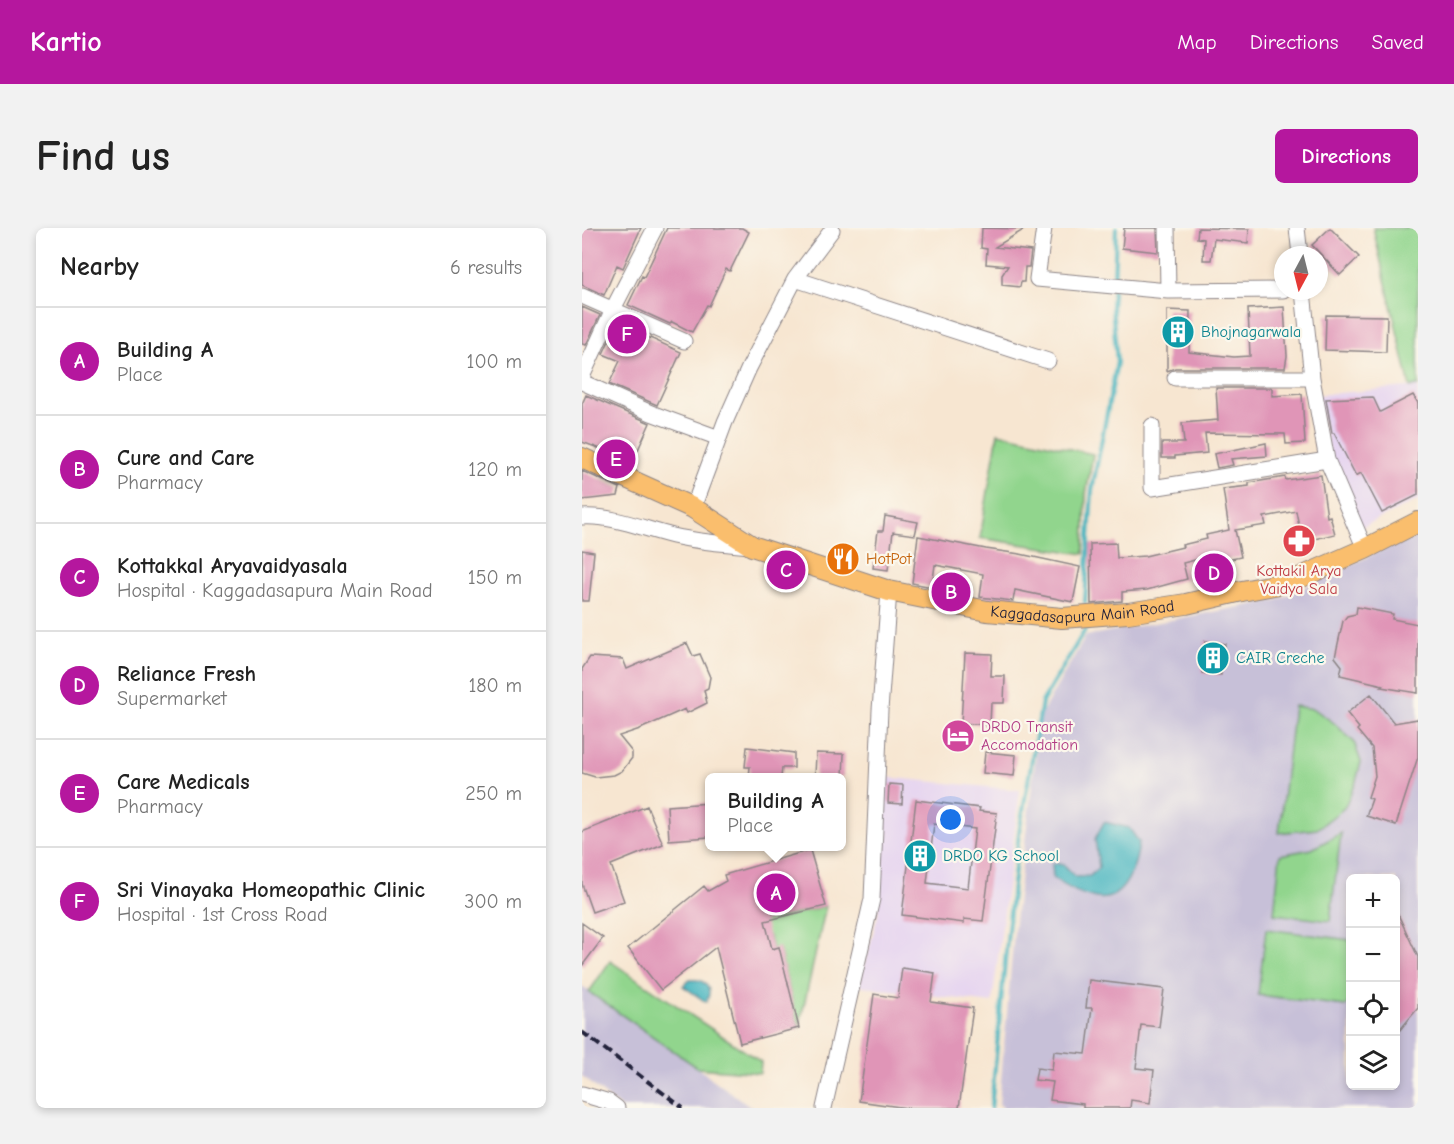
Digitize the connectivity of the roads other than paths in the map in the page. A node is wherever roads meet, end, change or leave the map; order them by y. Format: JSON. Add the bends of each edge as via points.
{"nodes":[{"id":1,"x":655,"y":228,"type":"edge"},
{"id":2,"x":1044,"y":228,"type":"edge"},
{"id":3,"x":1167,"y":228,"type":"edge"},
{"id":4,"x":1297,"y":228,"type":"edge"},
{"id":5,"x":832,"y":230,"type":"dead end"},
{"id":6,"x":1299,"y":246,"type":"edge"},
{"id":7,"x":795,"y":279,"type":"junction"},
{"id":8,"x":1274,"y":290,"type":"edge"},
{"id":9,"x":1168,"y":291,"type":"junction"},
{"id":10,"x":582,"y":296,"type":"edge"},
{"id":11,"x":1304,"y":300,"type":"edge"},
{"id":12,"x":613,"y":309,"type":"junction"},
{"id":13,"x":684,"y":341,"type":"dead end"},
{"id":14,"x":1048,"y":361,"type":"dead end"},
{"id":15,"x":582,"y":377,"type":"edge"},
{"id":16,"x":1175,"y":378,"type":"dead end"},
{"id":17,"x":1312,"y":378,"type":"junction"},
{"id":18,"x":582,"y":382,"type":"edge"},
{"id":19,"x":1152,"y":426,"type":"dead end"},
{"id":20,"x":719,"y":438,"type":"junction"},
{"id":21,"x":582,"y":458,"type":"edge"},
{"id":22,"x":1327,"y":460,"type":"junction"},
{"id":23,"x":693,"y":508,"type":"junction"},
{"id":24,"x":582,"y":517,"type":"edge"},
{"id":25,"x":1418,"y":522,"type":"edge"},
{"id":26,"x":752,"y":546,"type":"junction"},
{"id":27,"x":1365,"y":549,"type":"junction"},
{"id":28,"x":889,"y":591,"type":"junction"},
{"id":29,"x":582,"y":1094,"type":"edge"},
{"id":30,"x":617,"y":1108,"type":"edge"},
{"id":31,"x":824,"y":1108,"type":"edge"}],
"edges":[{"from":1,"to":12,"type":"street"},
{"from":2,"to":9,"type":"street","via":[[1037,279]]},
{"from":3,"to":9,"type":"street"},
{"from":4,"to":6,"type":"street"},
{"from":5,"to":7,"type":"street"},
{"from":7,"to":14,"type":"street"},
{"from":7,"to":20,"type":"street","via":[[749,368]]},
{"from":8,"to":9,"type":"street"},
{"from":10,"to":12,"type":"street"},
{"from":11,"to":17,"type":"street"},
{"from":12,"to":13,"type":"street"},
{"from":12,"to":15,"type":"street"},
{"from":16,"to":17,"type":"street"},
{"from":17,"to":22,"type":"street"},
{"from":18,"to":20,"type":"street"},
{"from":19,"to":22,"type":"street","via":[[1152,488]]},
{"from":20,"to":23,"type":"street"},
{"from":21,"to":23,"type":"main road","name":"Kaggadasapura Main Road"},
{"from":22,"to":27,"type":"street"},
{"from":23,"to":26,"type":"main road","name":"Kaggadasapura Main Road"},
{"from":24,"to":26,"type":"street","via":[[596,516],[714,544]]},
{"from":25,"to":27,"type":"main road","name":"Kaggadasapura Main Road"},
{"from":26,"to":28,"type":"main road","name":"Kaggadasapura Main Road"},
{"from":27,"to":28,"type":"main road","name":"Kaggadasapura Main Road","via":[[1290,582],[1118,614],[1062,618],[987,611]]},
{"from":28,"to":31,"type":"street","via":[[872,899]]},
{"from":29,"to":30,"type":"street"}]}
